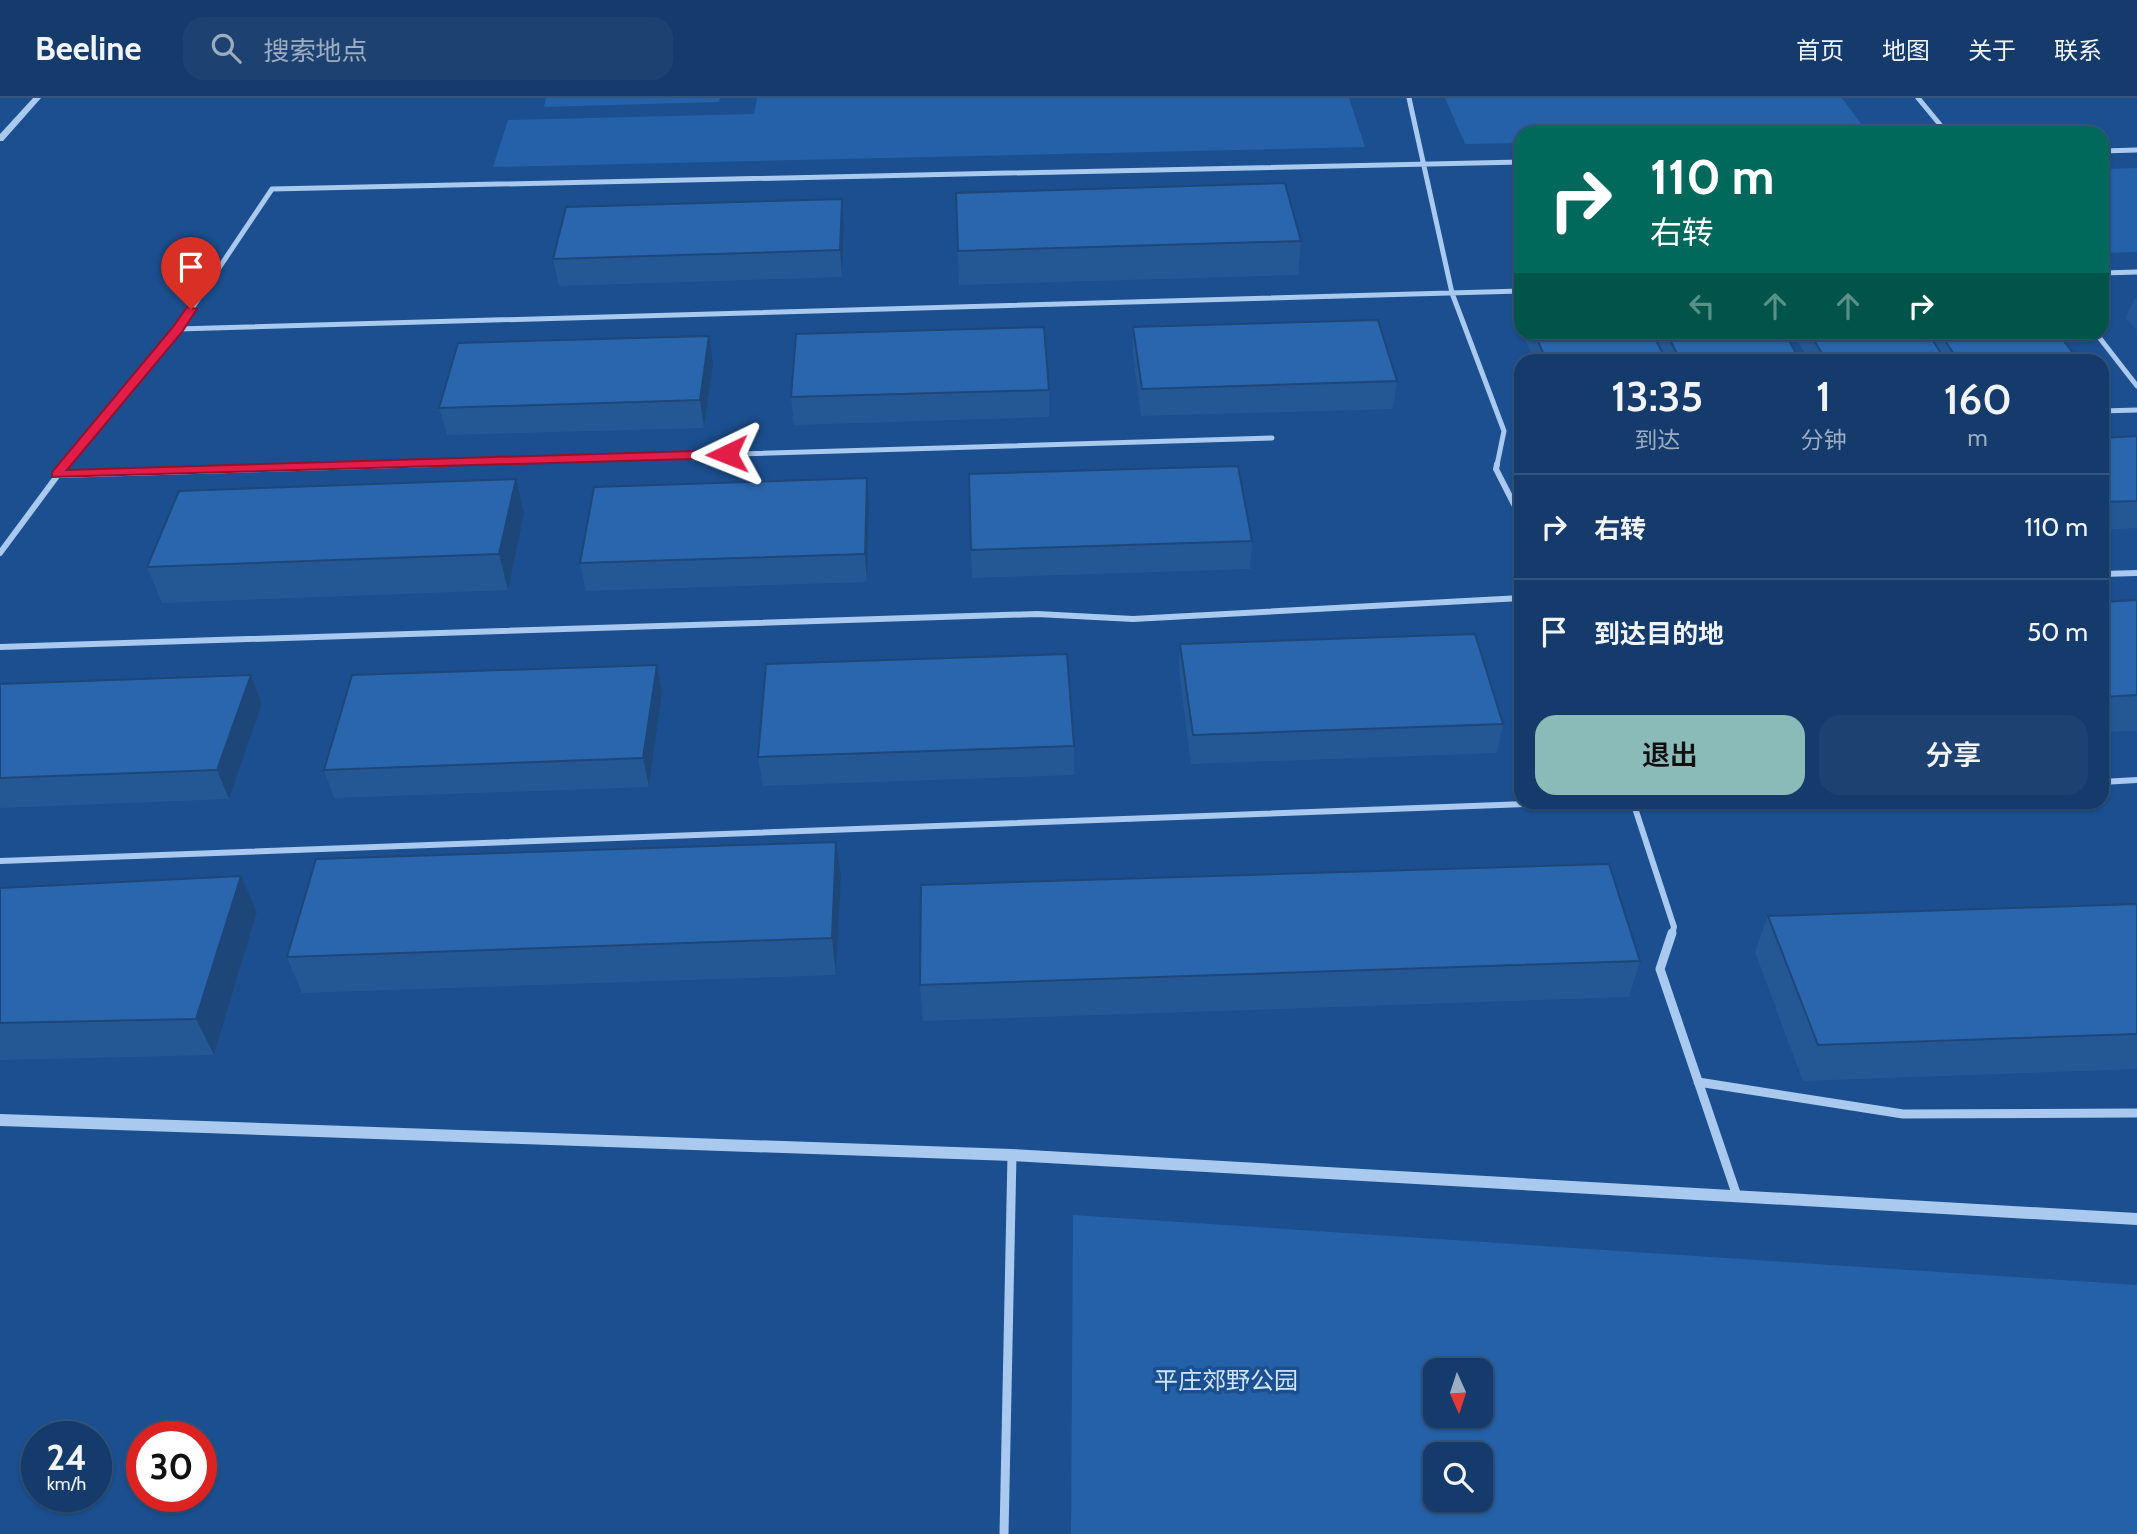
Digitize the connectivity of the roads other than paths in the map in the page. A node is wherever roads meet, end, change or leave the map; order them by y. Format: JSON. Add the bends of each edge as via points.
{"nodes":[{"id":1,"x":37,"y":98,"type":"edge"},
{"id":2,"x":1409,"y":98,"type":"edge"},
{"id":3,"x":1918,"y":98,"type":"edge"},
{"id":4,"x":1941,"y":126,"type":"edge"},
{"id":5,"x":0,"y":139,"type":"edge"},
{"id":6,"x":2109,"y":150,"type":"edge"},
{"id":7,"x":2137,"y":150,"type":"edge"},
{"id":8,"x":1514,"y":162,"type":"edge"},
{"id":9,"x":1423,"y":164,"type":"junction"},
{"id":10,"x":2137,"y":272,"type":"edge"},
{"id":11,"x":2109,"y":274,"type":"edge"},
{"id":12,"x":1514,"y":291,"type":"edge"},
{"id":13,"x":1452,"y":293,"type":"junction"},
{"id":14,"x":178,"y":329,"type":"junction"},
{"id":15,"x":2101,"y":340,"type":"edge"},
{"id":16,"x":2137,"y":386,"type":"edge"},
{"id":17,"x":2137,"y":410,"type":"edge"},
{"id":18,"x":2109,"y":411,"type":"edge"},
{"id":19,"x":1272,"y":438,"type":"dead end"},
{"id":20,"x":57,"y":475,"type":"junction"},
{"id":21,"x":1514,"y":505,"type":"edge"},
{"id":22,"x":0,"y":553,"type":"edge"},
{"id":23,"x":2137,"y":573,"type":"edge"},
{"id":24,"x":2109,"y":574,"type":"edge"},
{"id":25,"x":1514,"y":598,"type":"edge"},
{"id":26,"x":0,"y":646,"type":"edge"},
{"id":27,"x":2137,"y":780,"type":"edge"},
{"id":28,"x":2109,"y":782,"type":"edge"},
{"id":29,"x":1514,"y":804,"type":"edge"},
{"id":30,"x":1635,"y":809,"type":"edge"},
{"id":31,"x":0,"y":861,"type":"edge"},
{"id":32,"x":1698,"y":1082,"type":"junction"},
{"id":33,"x":2137,"y":1113,"type":"edge"},
{"id":34,"x":0,"y":1120,"type":"edge"},
{"id":35,"x":1012,"y":1155,"type":"junction"},
{"id":36,"x":1737,"y":1196,"type":"junction"},
{"id":37,"x":2137,"y":1219,"type":"edge"},
{"id":38,"x":1004,"y":1534,"type":"edge"}],
"edges":[{"from":1,"to":5,"type":"street"},
{"from":2,"to":9,"type":"street"},
{"from":3,"to":4,"type":"street"},
{"from":6,"to":7,"type":"street"},
{"from":8,"to":9,"type":"street"},
{"from":9,"to":13,"type":"street"},
{"from":9,"to":14,"type":"street","via":[[272,189]]},
{"from":10,"to":11,"type":"street"},
{"from":12,"to":13,"type":"street"},
{"from":13,"to":14,"type":"street"},
{"from":13,"to":21,"type":"street","via":[[1504,431],[1496,469]]},
{"from":14,"to":20,"type":"street"},
{"from":15,"to":16,"type":"street"},
{"from":17,"to":18,"type":"street"},
{"from":19,"to":20,"type":"street"},
{"from":20,"to":22,"type":"street"},
{"from":23,"to":24,"type":"street"},
{"from":25,"to":26,"type":"street","via":[[1133,619],[1037,614]]},
{"from":27,"to":28,"type":"street"},
{"from":29,"to":31,"type":"street"},
{"from":30,"to":32,"type":"street","via":[[1674,927],[1660,969]]},
{"from":32,"to":33,"type":"street","via":[[1903,1114]]},
{"from":32,"to":36,"type":"street"},
{"from":34,"to":35,"type":"street"},
{"from":35,"to":36,"type":"street"},
{"from":35,"to":38,"type":"street"},
{"from":36,"to":37,"type":"street"}]}
